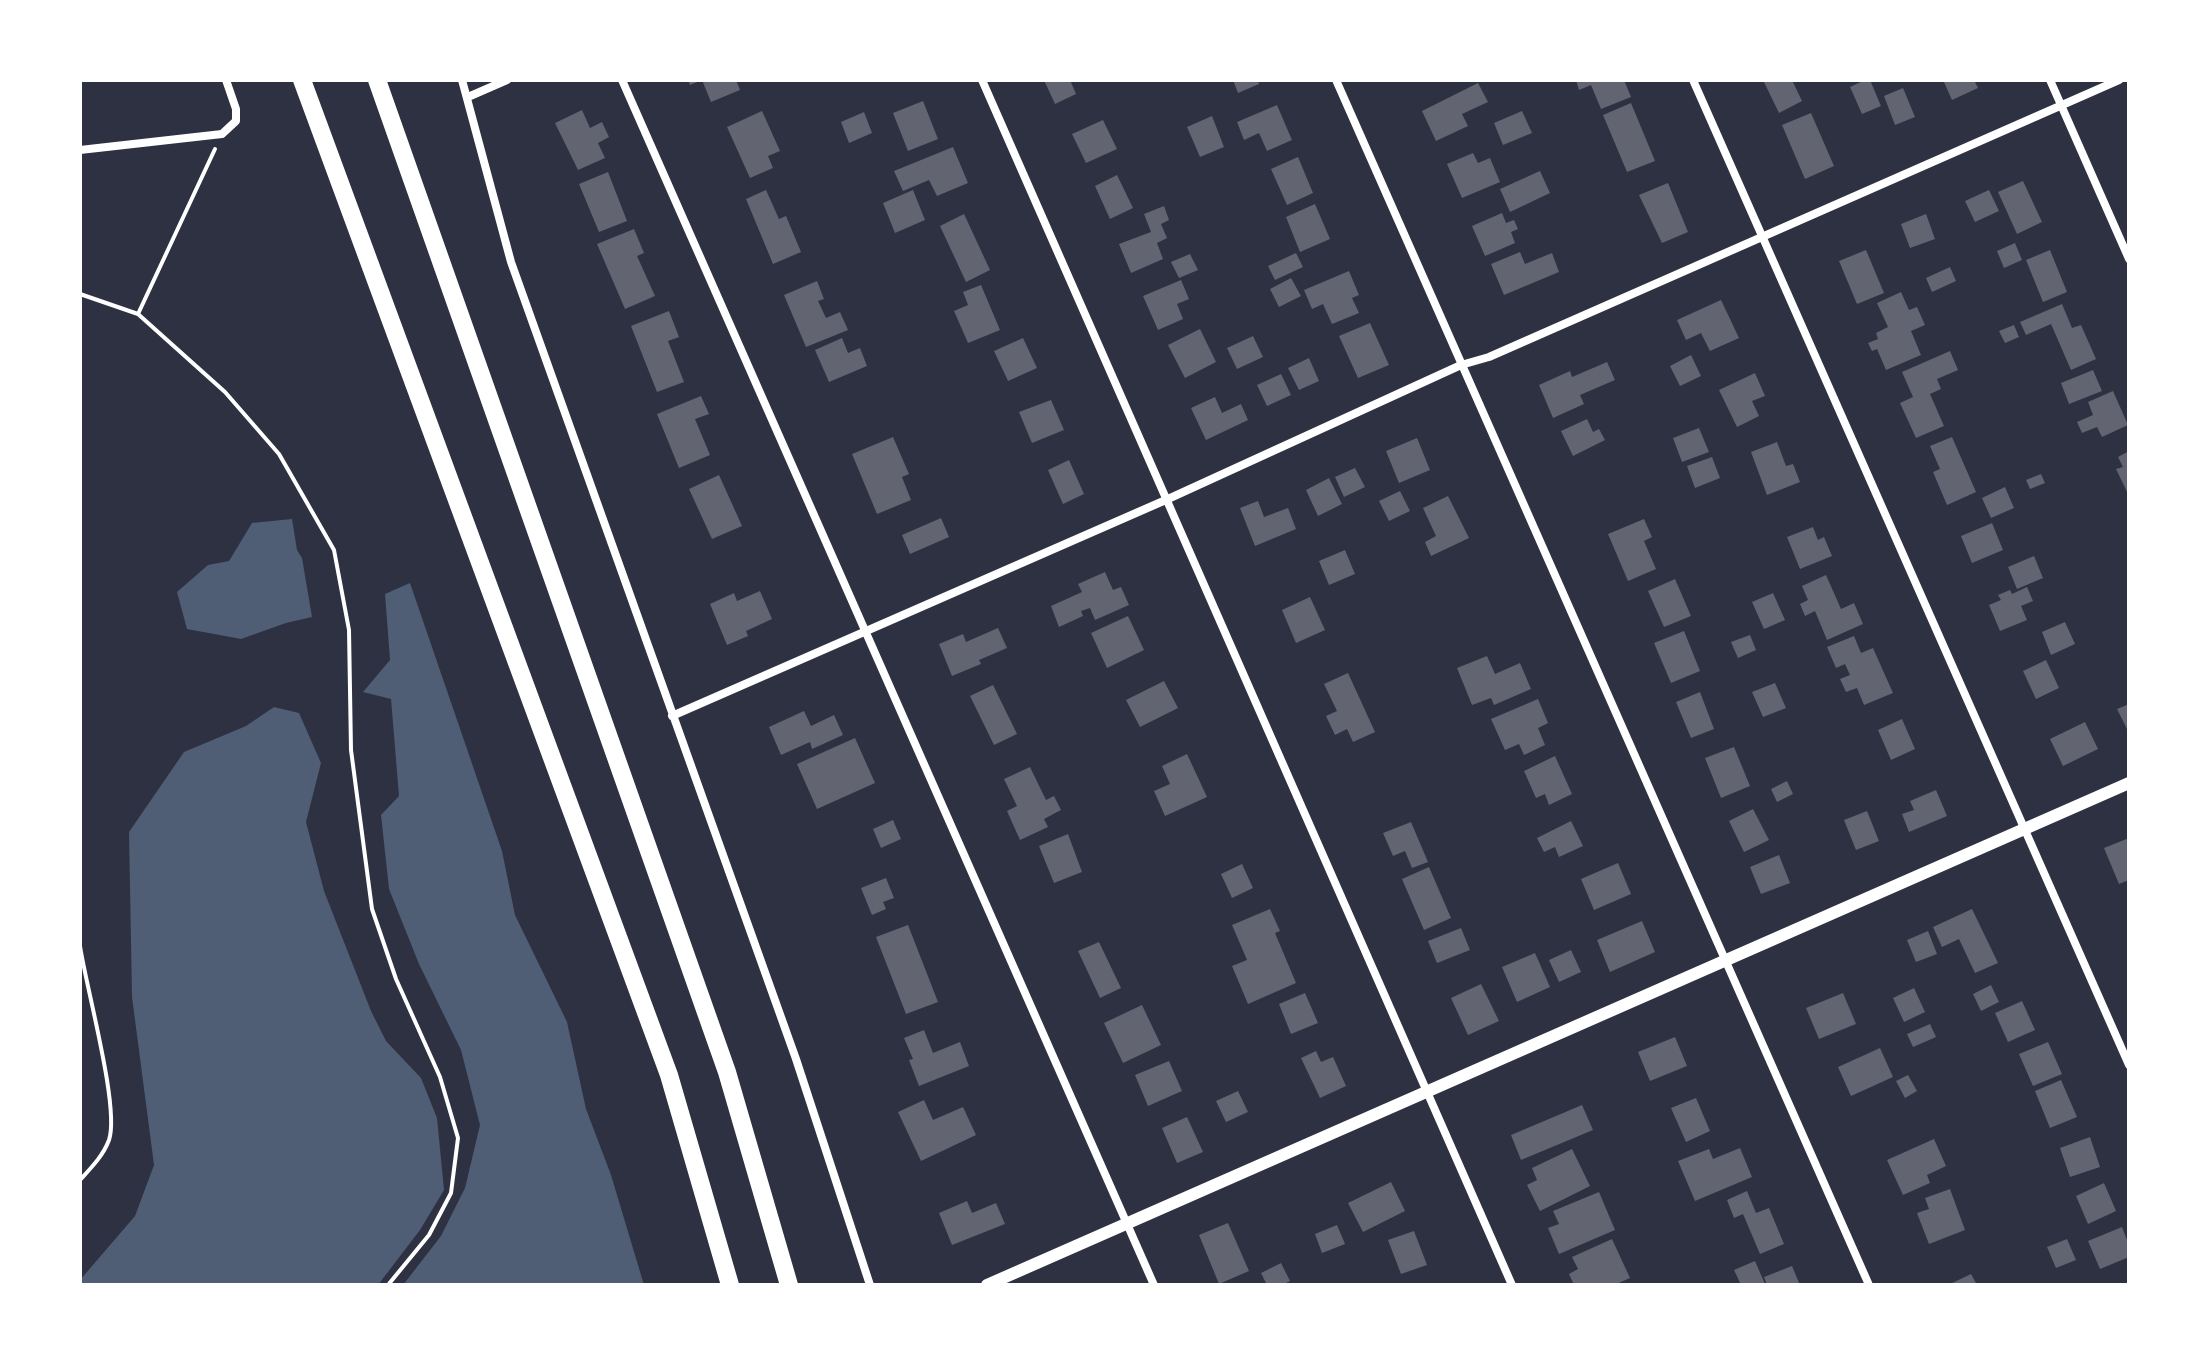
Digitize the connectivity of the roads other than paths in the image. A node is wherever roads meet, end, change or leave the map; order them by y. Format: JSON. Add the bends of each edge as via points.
{"nodes":[{"id":1,"x":226,"y":80,"type":"edge"},
{"id":2,"x":302,"y":80,"type":"edge"},
{"id":3,"x":377,"y":80,"type":"edge"},
{"id":4,"x":462,"y":80,"type":"edge"},
{"id":5,"x":507,"y":80,"type":"edge"},
{"id":6,"x":622,"y":80,"type":"edge"},
{"id":7,"x":982,"y":80,"type":"edge"},
{"id":8,"x":1336,"y":80,"type":"edge"},
{"id":9,"x":1693,"y":80,"type":"edge"},
{"id":10,"x":2050,"y":80,"type":"edge"},
{"id":11,"x":2119,"y":80,"type":"edge"},
{"id":12,"x":468,"y":97,"type":"junction"},
{"id":13,"x":2061,"y":105,"type":"junction"},
{"id":14,"x":80,"y":150,"type":"edge"},
{"id":15,"x":1762,"y":237,"type":"junction"},
{"id":16,"x":2129,"y":259,"type":"edge"},
{"id":17,"x":1461,"y":365,"type":"junction"},
{"id":18,"x":1168,"y":499,"type":"junction"},
{"id":19,"x":867,"y":631,"type":"junction"},
{"id":20,"x":672,"y":716,"type":"junction"},
{"id":21,"x":2129,"y":783,"type":"edge"},
{"id":22,"x":2023,"y":830,"type":"junction"},
{"id":23,"x":1724,"y":961,"type":"junction"},
{"id":24,"x":2129,"y":1065,"type":"edge"},
{"id":25,"x":1426,"y":1092,"type":"junction"},
{"id":26,"x":1126,"y":1224,"type":"junction"},
{"id":27,"x":730,"y":1285,"type":"edge"},
{"id":28,"x":789,"y":1285,"type":"edge"},
{"id":29,"x":870,"y":1285,"type":"edge"},
{"id":30,"x":987,"y":1285,"type":"edge"},
{"id":31,"x":1154,"y":1285,"type":"edge"},
{"id":32,"x":1512,"y":1285,"type":"edge"},
{"id":33,"x":1869,"y":1285,"type":"edge"}],
"edges":[{"from":1,"to":14,"type":"street","via":[[236,121],[222,134]]},
{"from":2,"to":27,"type":"highway","via":[[669,1075]]},
{"from":3,"to":28,"type":"highway","via":[[727,1072]]},
{"from":4,"to":12,"type":"street"},
{"from":5,"to":12,"type":"street"},
{"from":6,"to":19,"type":"street"},
{"from":7,"to":18,"type":"street"},
{"from":8,"to":17,"type":"street"},
{"from":9,"to":15,"type":"street"},
{"from":10,"to":13,"type":"street"},
{"from":11,"to":13,"type":"street"},
{"from":12,"to":20,"type":"street","via":[[511,262]]},
{"from":13,"to":15,"type":"street"},
{"from":13,"to":16,"type":"street"},
{"from":15,"to":17,"type":"street"},
{"from":15,"to":22,"type":"street"},
{"from":17,"to":18,"type":"street"},
{"from":17,"to":23,"type":"street"},
{"from":18,"to":19,"type":"street"},
{"from":18,"to":25,"type":"street"},
{"from":19,"to":20,"type":"street"},
{"from":19,"to":26,"type":"street"},
{"from":20,"to":29,"type":"street","via":[[796,1059]]},
{"from":21,"to":22,"type":"street"},
{"from":22,"to":23,"type":"street"},
{"from":22,"to":24,"type":"street"},
{"from":23,"to":25,"type":"street"},
{"from":23,"to":33,"type":"street"},
{"from":25,"to":26,"type":"street"},
{"from":25,"to":32,"type":"street"},
{"from":26,"to":30,"type":"street"},
{"from":26,"to":31,"type":"street"}]}
